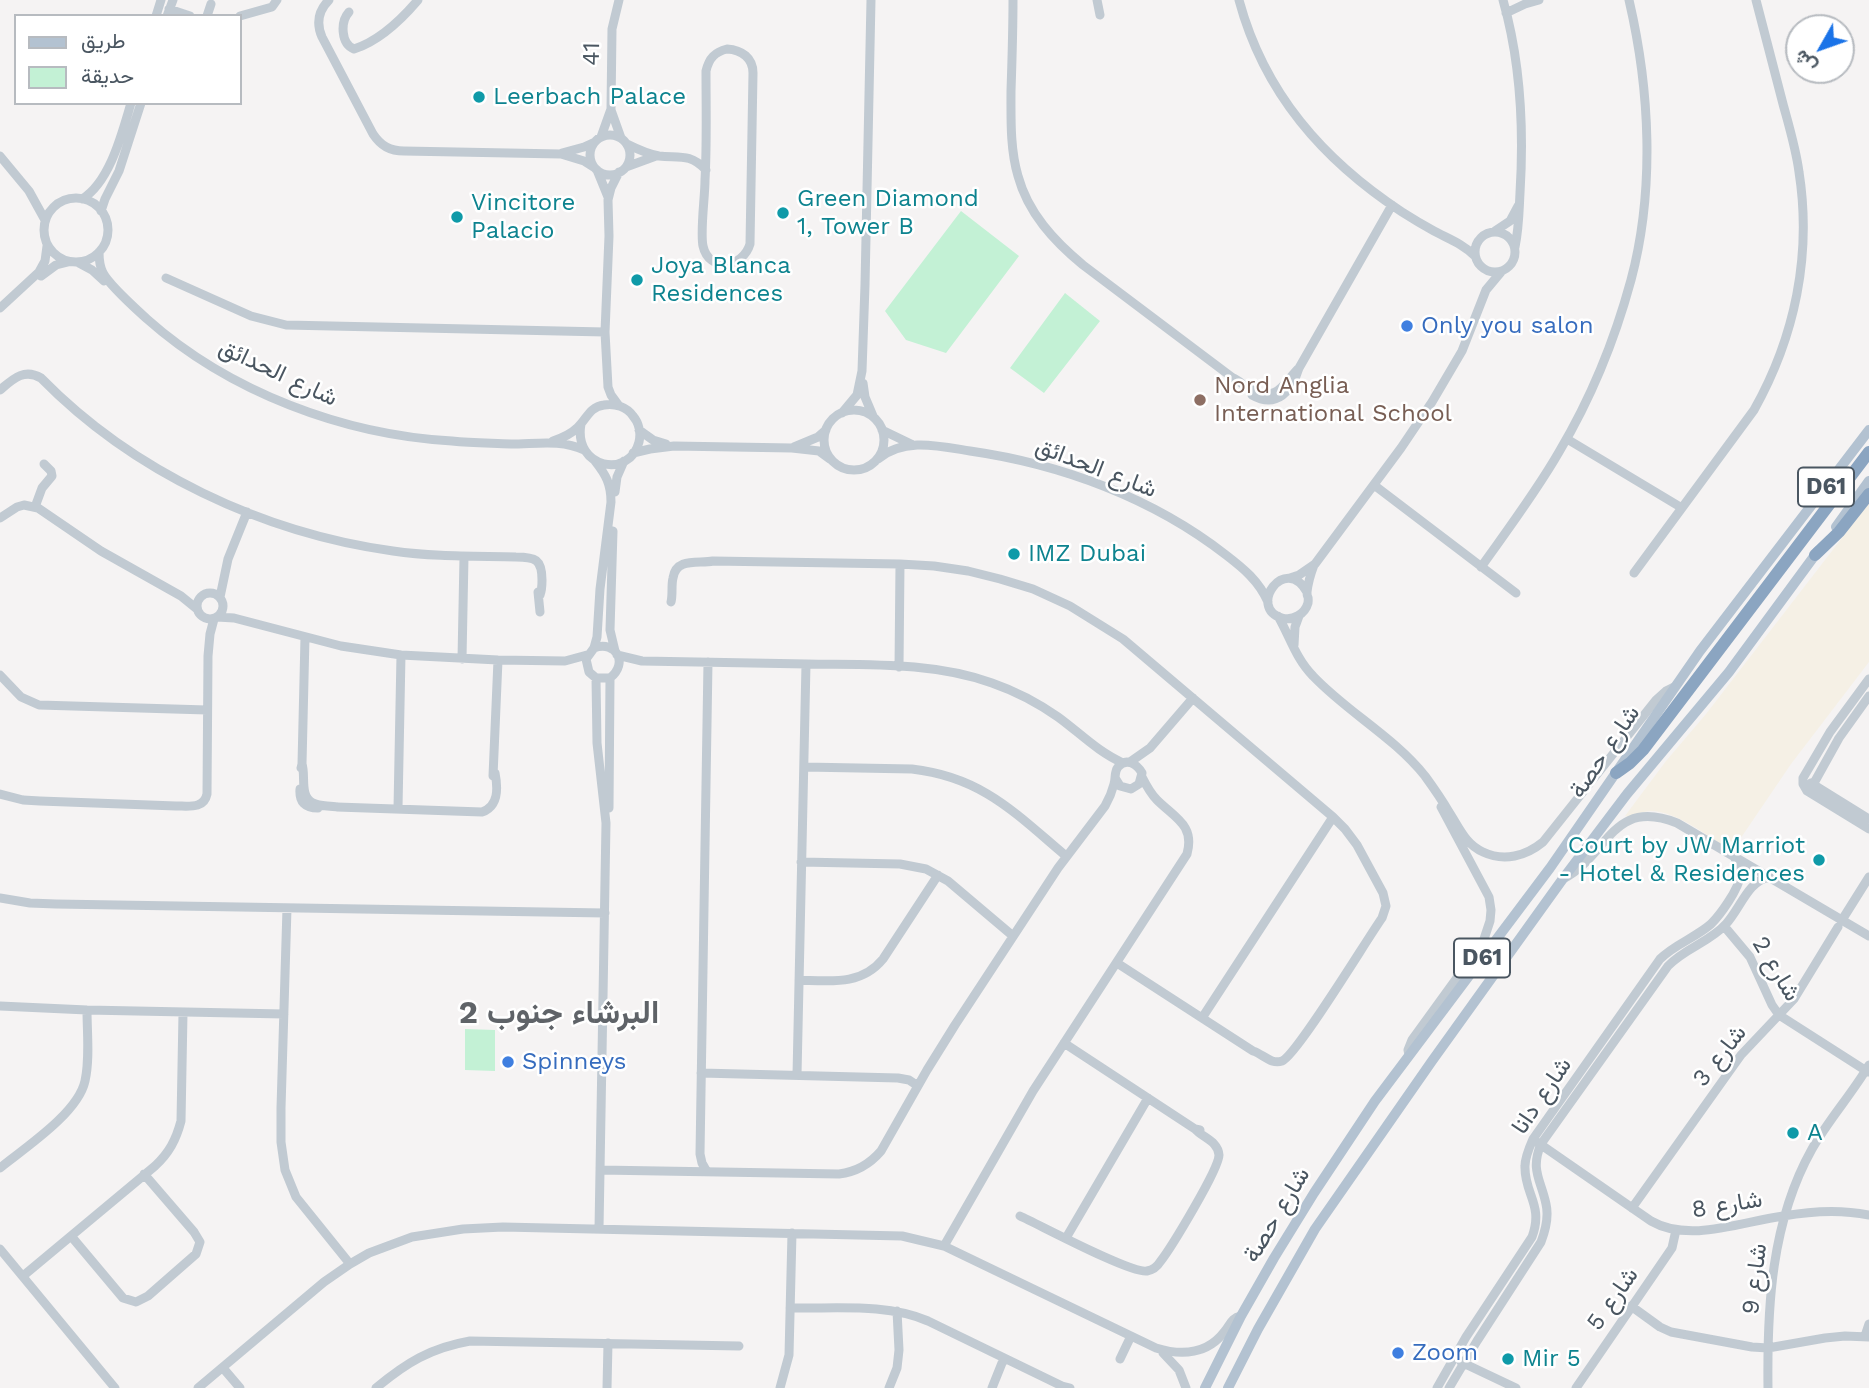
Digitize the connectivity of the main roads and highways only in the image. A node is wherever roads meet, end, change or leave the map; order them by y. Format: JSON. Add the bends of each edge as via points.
{"nodes":[{"id":1,"x":1869,"y":430,"type":"edge"},
{"id":2,"x":1869,"y":452,"type":"edge"},
{"id":3,"x":1869,"y":481,"type":"edge"},
{"id":4,"x":1869,"y":494,"type":"edge"},
{"id":5,"x":1815,"y":555,"type":"junction"},
{"id":6,"x":1616,"y":773,"type":"junction"},
{"id":7,"x":1205,"y":1388,"type":"edge"},
{"id":8,"x":1228,"y":1388,"type":"edge"}],
"edges":[{"from":1,"to":6,"type":"main road","name":"شارع حصة","number":"D61","via":[[1674,687]]},
{"from":2,"to":6,"type":"highway","via":[[1643,750]]},
{"from":3,"to":5,"type":"main road","name":"شارع حصة","number":"D61"},
{"from":4,"to":5,"type":"highway"},
{"from":5,"to":8,"type":"main road","name":"شارع حصة","number":"D61","via":[[1729,672],[1562,880],[1315,1229]]},
{"from":6,"to":7,"type":"main road","name":"شارع حصة","number":"D61","via":[[1375,1101],[1241,1316]]}]}
